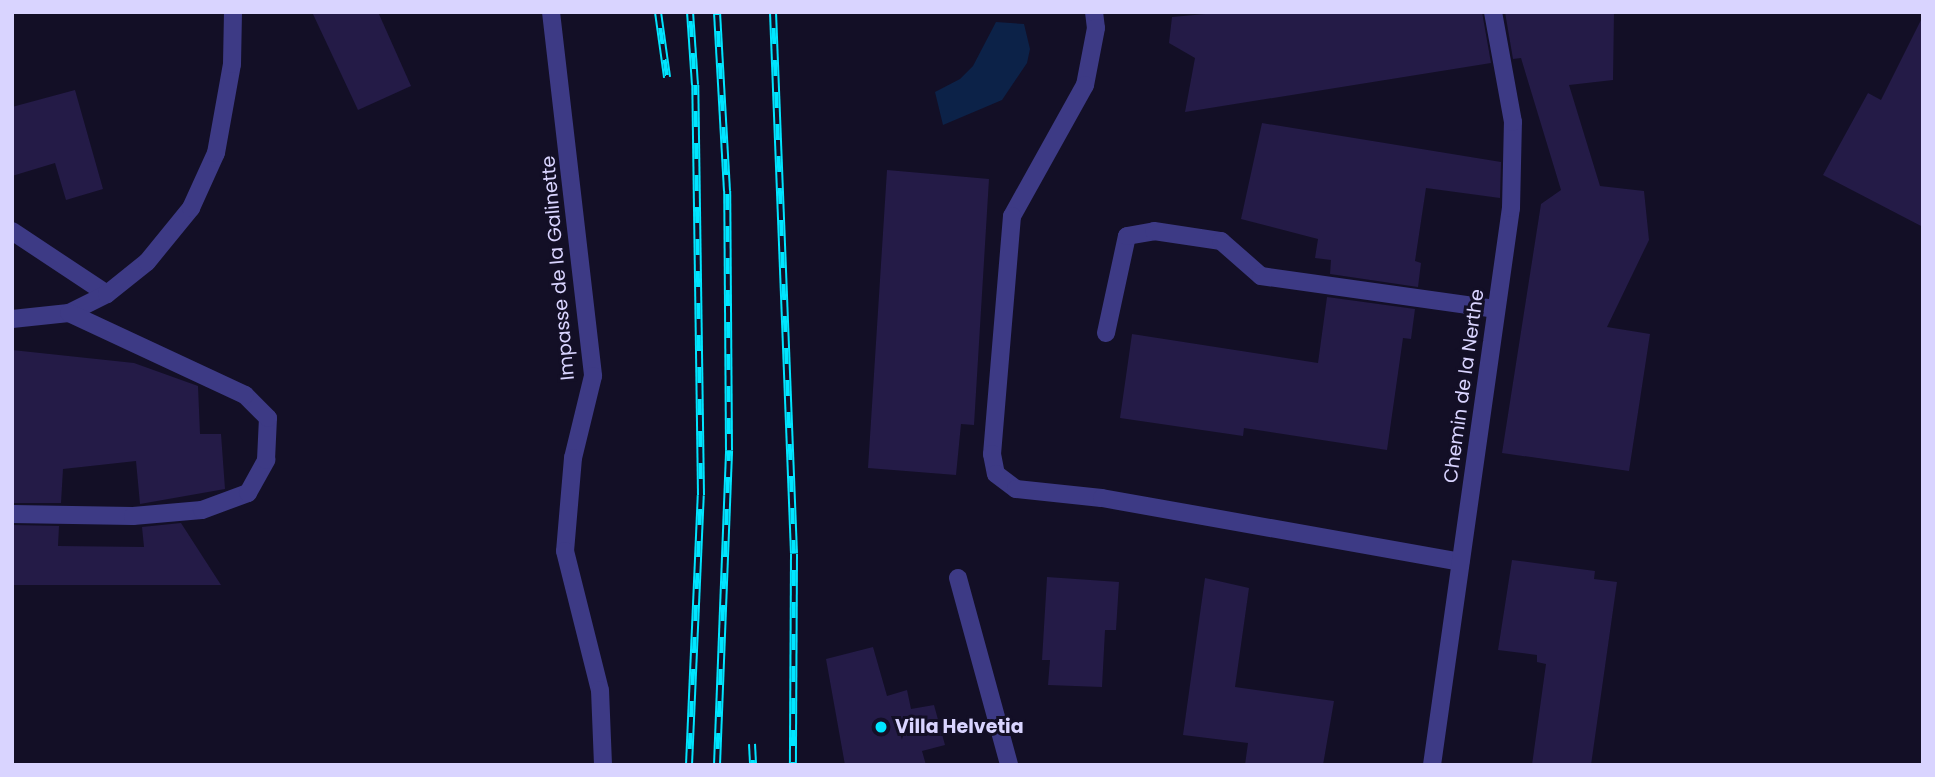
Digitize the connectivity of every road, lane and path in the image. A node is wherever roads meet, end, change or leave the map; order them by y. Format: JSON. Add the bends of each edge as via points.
{"nodes":[{"id":1,"x":233,"y":12,"type":"edge"},
{"id":2,"x":551,"y":12,"type":"edge"},
{"id":3,"x":1094,"y":12,"type":"edge"},
{"id":4,"x":1493,"y":12,"type":"edge"},
{"id":5,"x":12,"y":231,"type":"edge"},
{"id":6,"x":107,"y":294,"type":"junction"},
{"id":7,"x":1496,"y":309,"type":"junction"},
{"id":8,"x":69,"y":313,"type":"junction"},
{"id":9,"x":12,"y":319,"type":"edge"},
{"id":10,"x":1106,"y":333,"type":"dead end"},
{"id":11,"x":12,"y":514,"type":"edge"},
{"id":12,"x":1460,"y":562,"type":"junction"},
{"id":13,"x":958,"y":578,"type":"dead end"},
{"id":14,"x":603,"y":765,"type":"edge"},
{"id":15,"x":1009,"y":765,"type":"edge"},
{"id":16,"x":1432,"y":765,"type":"edge"}],
"edges":[{"from":1,"to":6,"type":"street","via":[[232,64],[216,153],[191,208],[146,262]]},
{"from":2,"to":14,"type":"street","name":"Impasse de la Galinette","via":[[593,376],[573,458],[565,551],[600,690]]},
{"from":3,"to":12,"type":"street","via":[[1096,28],[1085,85],[1012,216],[992,454],[996,474],[1016,489],[1102,498]]},
{"from":4,"to":7,"type":"street","name":"Chemin de la Nerthe","via":[[1513,122],[1511,208]]},
{"from":5,"to":6,"type":"street"},
{"from":6,"to":8,"type":"street"},
{"from":7,"to":10,"type":"street","via":[[1261,276],[1221,241],[1154,231],[1127,236]]},
{"from":7,"to":12,"type":"street","name":"Chemin de la Nerthe"},
{"from":8,"to":9,"type":"street"},
{"from":8,"to":11,"type":"street","via":[[144,344],[245,395],[268,418],[266,460],[248,493],[202,510],[133,516]]},
{"from":12,"to":16,"type":"street","name":"Chemin de la Nerthe"},
{"from":13,"to":15,"type":"street"}]}
